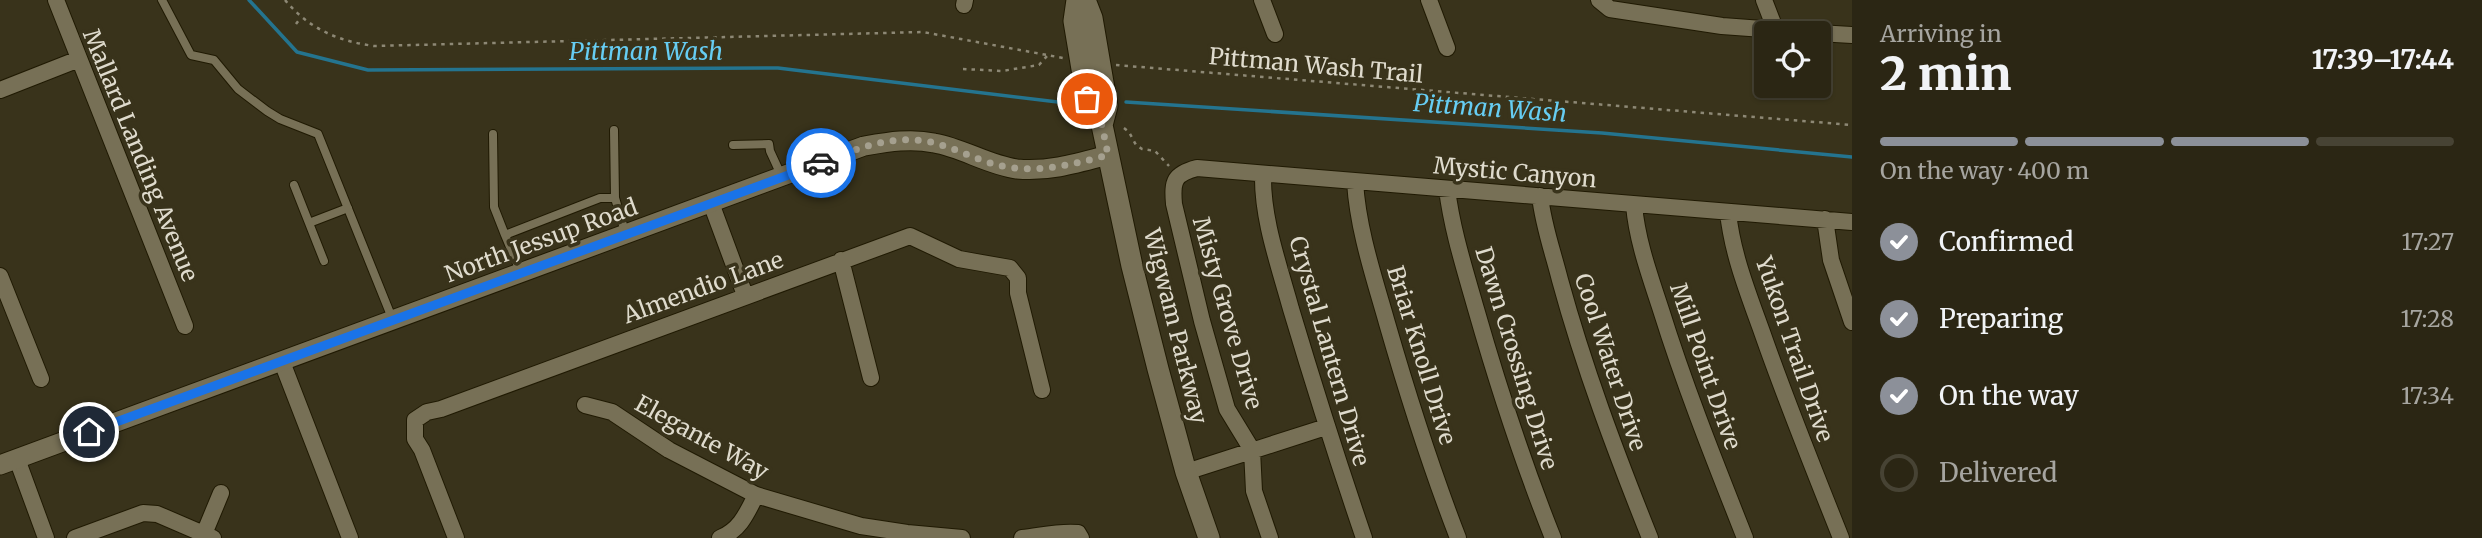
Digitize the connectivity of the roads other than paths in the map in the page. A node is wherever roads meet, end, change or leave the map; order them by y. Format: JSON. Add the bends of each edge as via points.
{"nodes":[{"id":1,"x":55,"y":0,"type":"edge"},
{"id":2,"x":162,"y":0,"type":"edge"},
{"id":3,"x":1077,"y":0,"type":"edge"},
{"id":4,"x":1086,"y":0,"type":"edge"},
{"id":5,"x":1262,"y":0,"type":"edge"},
{"id":6,"x":1429,"y":0,"type":"edge"},
{"id":7,"x":1764,"y":0,"type":"edge"},
{"id":8,"x":1602,"y":2,"type":"edge"},
{"id":9,"x":1772,"y":21,"type":"edge"},
{"id":10,"x":1754,"y":28,"type":"edge"},
{"id":11,"x":1275,"y":34,"type":"dead end"},
{"id":12,"x":1831,"y":34,"type":"edge"},
{"id":13,"x":1852,"y":36,"type":"edge"},
{"id":14,"x":1447,"y":48,"type":"dead end"},
{"id":15,"x":79,"y":59,"type":"junction"},
{"id":16,"x":0,"y":90,"type":"edge"},
{"id":17,"x":1102,"y":125,"type":"junction"},
{"id":18,"x":614,"y":130,"type":"dead end"},
{"id":19,"x":493,"y":134,"type":"dead end"},
{"id":20,"x":733,"y":145,"type":"dead end"},
{"id":21,"x":1108,"y":155,"type":"junction"},
{"id":22,"x":1263,"y":174,"type":"junction"},
{"id":23,"x":1178,"y":176,"type":"joint"},
{"id":24,"x":782,"y":177,"type":"junction"},
{"id":25,"x":1355,"y":182,"type":"junction"},
{"id":26,"x":294,"y":185,"type":"dead end"},
{"id":27,"x":1447,"y":189,"type":"junction"},
{"id":28,"x":1540,"y":196,"type":"junction"},
{"id":29,"x":615,"y":198,"type":"junction"},
{"id":30,"x":711,"y":203,"type":"junction"},
{"id":31,"x":1634,"y":205,"type":"junction"},
{"id":32,"x":348,"y":208,"type":"junction"},
{"id":33,"x":1728,"y":212,"type":"junction"},
{"id":34,"x":1825,"y":219,"type":"junction"},
{"id":35,"x":1852,"y":222,"type":"edge"},
{"id":36,"x":309,"y":223,"type":"junction"},
{"id":37,"x":505,"y":235,"type":"junction"},
{"id":38,"x":626,"y":235,"type":"junction"},
{"id":39,"x":841,"y":260,"type":"junction"},
{"id":40,"x":324,"y":261,"type":"dead end"},
{"id":41,"x":521,"y":274,"type":"junction"},
{"id":42,"x":0,"y":275,"type":"edge"},
{"id":43,"x":745,"y":295,"type":"junction"},
{"id":44,"x":393,"y":321,"type":"junction"},
{"id":45,"x":1852,"y":322,"type":"edge"},
{"id":46,"x":185,"y":326,"type":"dead end"},
{"id":47,"x":282,"y":362,"type":"junction"},
{"id":48,"x":871,"y":378,"type":"dead end"},
{"id":49,"x":41,"y":379,"type":"dead end"},
{"id":50,"x":1042,"y":390,"type":"dead end"},
{"id":51,"x":585,"y":405,"type":"dead end"},
{"id":52,"x":1326,"y":427,"type":"junction"},
{"id":53,"x":1252,"y":450,"type":"junction"},
{"id":54,"x":9,"y":462,"type":"edge"},
{"id":55,"x":1186,"y":472,"type":"junction"},
{"id":56,"x":221,"y":493,"type":"dead end"},
{"id":57,"x":756,"y":495,"type":"junction"},
{"id":58,"x":864,"y":532,"type":"edge"},
{"id":59,"x":1079,"y":535,"type":"edge"},
{"id":60,"x":208,"y":536,"type":"edge"},
{"id":61,"x":46,"y":538,"type":"edge"},
{"id":62,"x":75,"y":538,"type":"edge"},
{"id":63,"x":350,"y":538,"type":"edge"},
{"id":64,"x":456,"y":538,"type":"edge"},
{"id":65,"x":720,"y":538,"type":"edge"},
{"id":66,"x":962,"y":538,"type":"edge"},
{"id":67,"x":1022,"y":538,"type":"edge"},
{"id":68,"x":1209,"y":538,"type":"edge"},
{"id":69,"x":1270,"y":538,"type":"edge"},
{"id":70,"x":1364,"y":538,"type":"edge"},
{"id":71,"x":1458,"y":538,"type":"edge"},
{"id":72,"x":1553,"y":538,"type":"edge"},
{"id":73,"x":1650,"y":538,"type":"edge"},
{"id":74,"x":1745,"y":538,"type":"edge"},
{"id":75,"x":1841,"y":538,"type":"edge"}],
"edges":[{"from":1,"to":15,"type":"street","name":"Mallard Landing Avenue"},
{"from":2,"to":32,"type":"lane","via":[[191,55],[214,60],[238,89],[267,111],[318,134]]},
{"from":3,"to":17,"type":"main road","name":"Wigwam Parkway","via":[[1074,21],[1087,99]]},
{"from":4,"to":17,"type":"main road","name":"Wigwam Parkway","via":[[1107,106]]},
{"from":5,"to":11,"type":"street"},
{"from":6,"to":14,"type":"street"},
{"from":7,"to":9,"type":"street"},
{"from":8,"to":10,"type":"street","via":[[1610,9]]},
{"from":12,"to":13,"type":"street"},
{"from":15,"to":16,"type":"street"},
{"from":15,"to":46,"type":"street","name":"Mallard Landing Avenue"},
{"from":17,"to":21,"type":"main road","name":"Wigwam Parkway"},
{"from":18,"to":29,"type":"lane"},
{"from":19,"to":37,"type":"lane","via":[[494,207]]},
{"from":20,"to":24,"type":"lane","via":[[769,144]]},
{"from":21,"to":24,"type":"street","name":"North Jessup Road","via":[[1038,170],[989,163],[937,143],[891,141],[864,146]]},
{"from":21,"to":55,"type":"main road","name":"Wigwam Parkway"},
{"from":22,"to":23,"type":"street","name":"Mystic Canyon","via":[[1197,168]]},
{"from":22,"to":25,"type":"street","name":"Mystic Canyon"},
{"from":22,"to":52,"type":"street","name":"Crystal Lantern Drive","via":[[1265,208]]},
{"from":23,"to":53,"type":"street","name":"Misty Grove Drive","via":[[1172,188],[1174,204],[1202,321],[1227,409]]},
{"from":24,"to":30,"type":"street","name":"North Jessup Road"},
{"from":25,"to":27,"type":"street","name":"Mystic Canyon"},
{"from":25,"to":71,"type":"street","name":"Briar Knoll Drive","via":[[1378,293]]},
{"from":26,"to":36,"type":"lane"},
{"from":27,"to":28,"type":"street","name":"Mystic Canyon"},
{"from":27,"to":72,"type":"street","name":"Dawn Crossing Drive","via":[[1485,339]]},
{"from":28,"to":31,"type":"street","name":"Mystic Canyon"},
{"from":28,"to":73,"type":"street","name":"Cool Water Drive","via":[[1565,300]]},
{"from":29,"to":37,"type":"lane","via":[[600,198]]},
{"from":29,"to":38,"type":"lane"},
{"from":30,"to":38,"type":"street","name":"North Jessup Road"},
{"from":30,"to":43,"type":"street"},
{"from":31,"to":33,"type":"street","name":"Mystic Canyon"},
{"from":31,"to":74,"type":"street","name":"Mill Point Drive","via":[[1643,254],[1665,323]]},
{"from":32,"to":36,"type":"lane"},
{"from":32,"to":44,"type":"lane"},
{"from":33,"to":34,"type":"street","name":"Mystic Canyon"},
{"from":33,"to":75,"type":"street","name":"Yukon Trail Drive","via":[[1752,305]]},
{"from":34,"to":35,"type":"street","name":"Mystic Canyon"},
{"from":34,"to":45,"type":"street","via":[[1831,260]]},
{"from":36,"to":40,"type":"lane"},
{"from":37,"to":41,"type":"lane"},
{"from":38,"to":41,"type":"street","name":"North Jessup Road"},
{"from":39,"to":43,"type":"street","name":"Almendio Lane"},
{"from":39,"to":48,"type":"street"},
{"from":39,"to":50,"type":"street","name":"Almendio Lane","via":[[910,236],[960,259],[1010,268],[1018,278]]},
{"from":41,"to":44,"type":"street","name":"North Jessup Road"},
{"from":42,"to":49,"type":"street"},
{"from":43,"to":64,"type":"street","name":"Almendio Lane","via":[[415,420],[415,439]]},
{"from":44,"to":47,"type":"street","name":"North Jessup Road"},
{"from":47,"to":54,"type":"street","name":"North Jessup Road"},
{"from":47,"to":63,"type":"street"},
{"from":51,"to":57,"type":"street","name":"Elegante Way","via":[[612,412],[669,450]]},
{"from":52,"to":53,"type":"street"},
{"from":52,"to":70,"type":"street","name":"Crystal Lantern Drive"},
{"from":53,"to":55,"type":"street"},
{"from":53,"to":69,"type":"street","name":"Misty Grove Drive","via":[[1254,491]]},
{"from":54,"to":61,"type":"street"},
{"from":55,"to":68,"type":"main road","name":"Wigwam Parkway"},
{"from":56,"to":60,"type":"street"},
{"from":57,"to":58,"type":"street","name":"Elegante Way"},
{"from":57,"to":65,"type":"street","via":[[736,529]]},
{"from":58,"to":66,"type":"street","name":"Elegante Way"},
{"from":59,"to":67,"type":"street","via":[[1064,532]]},
{"from":60,"to":62,"type":"street","via":[[157,514],[143,513]]}]}
